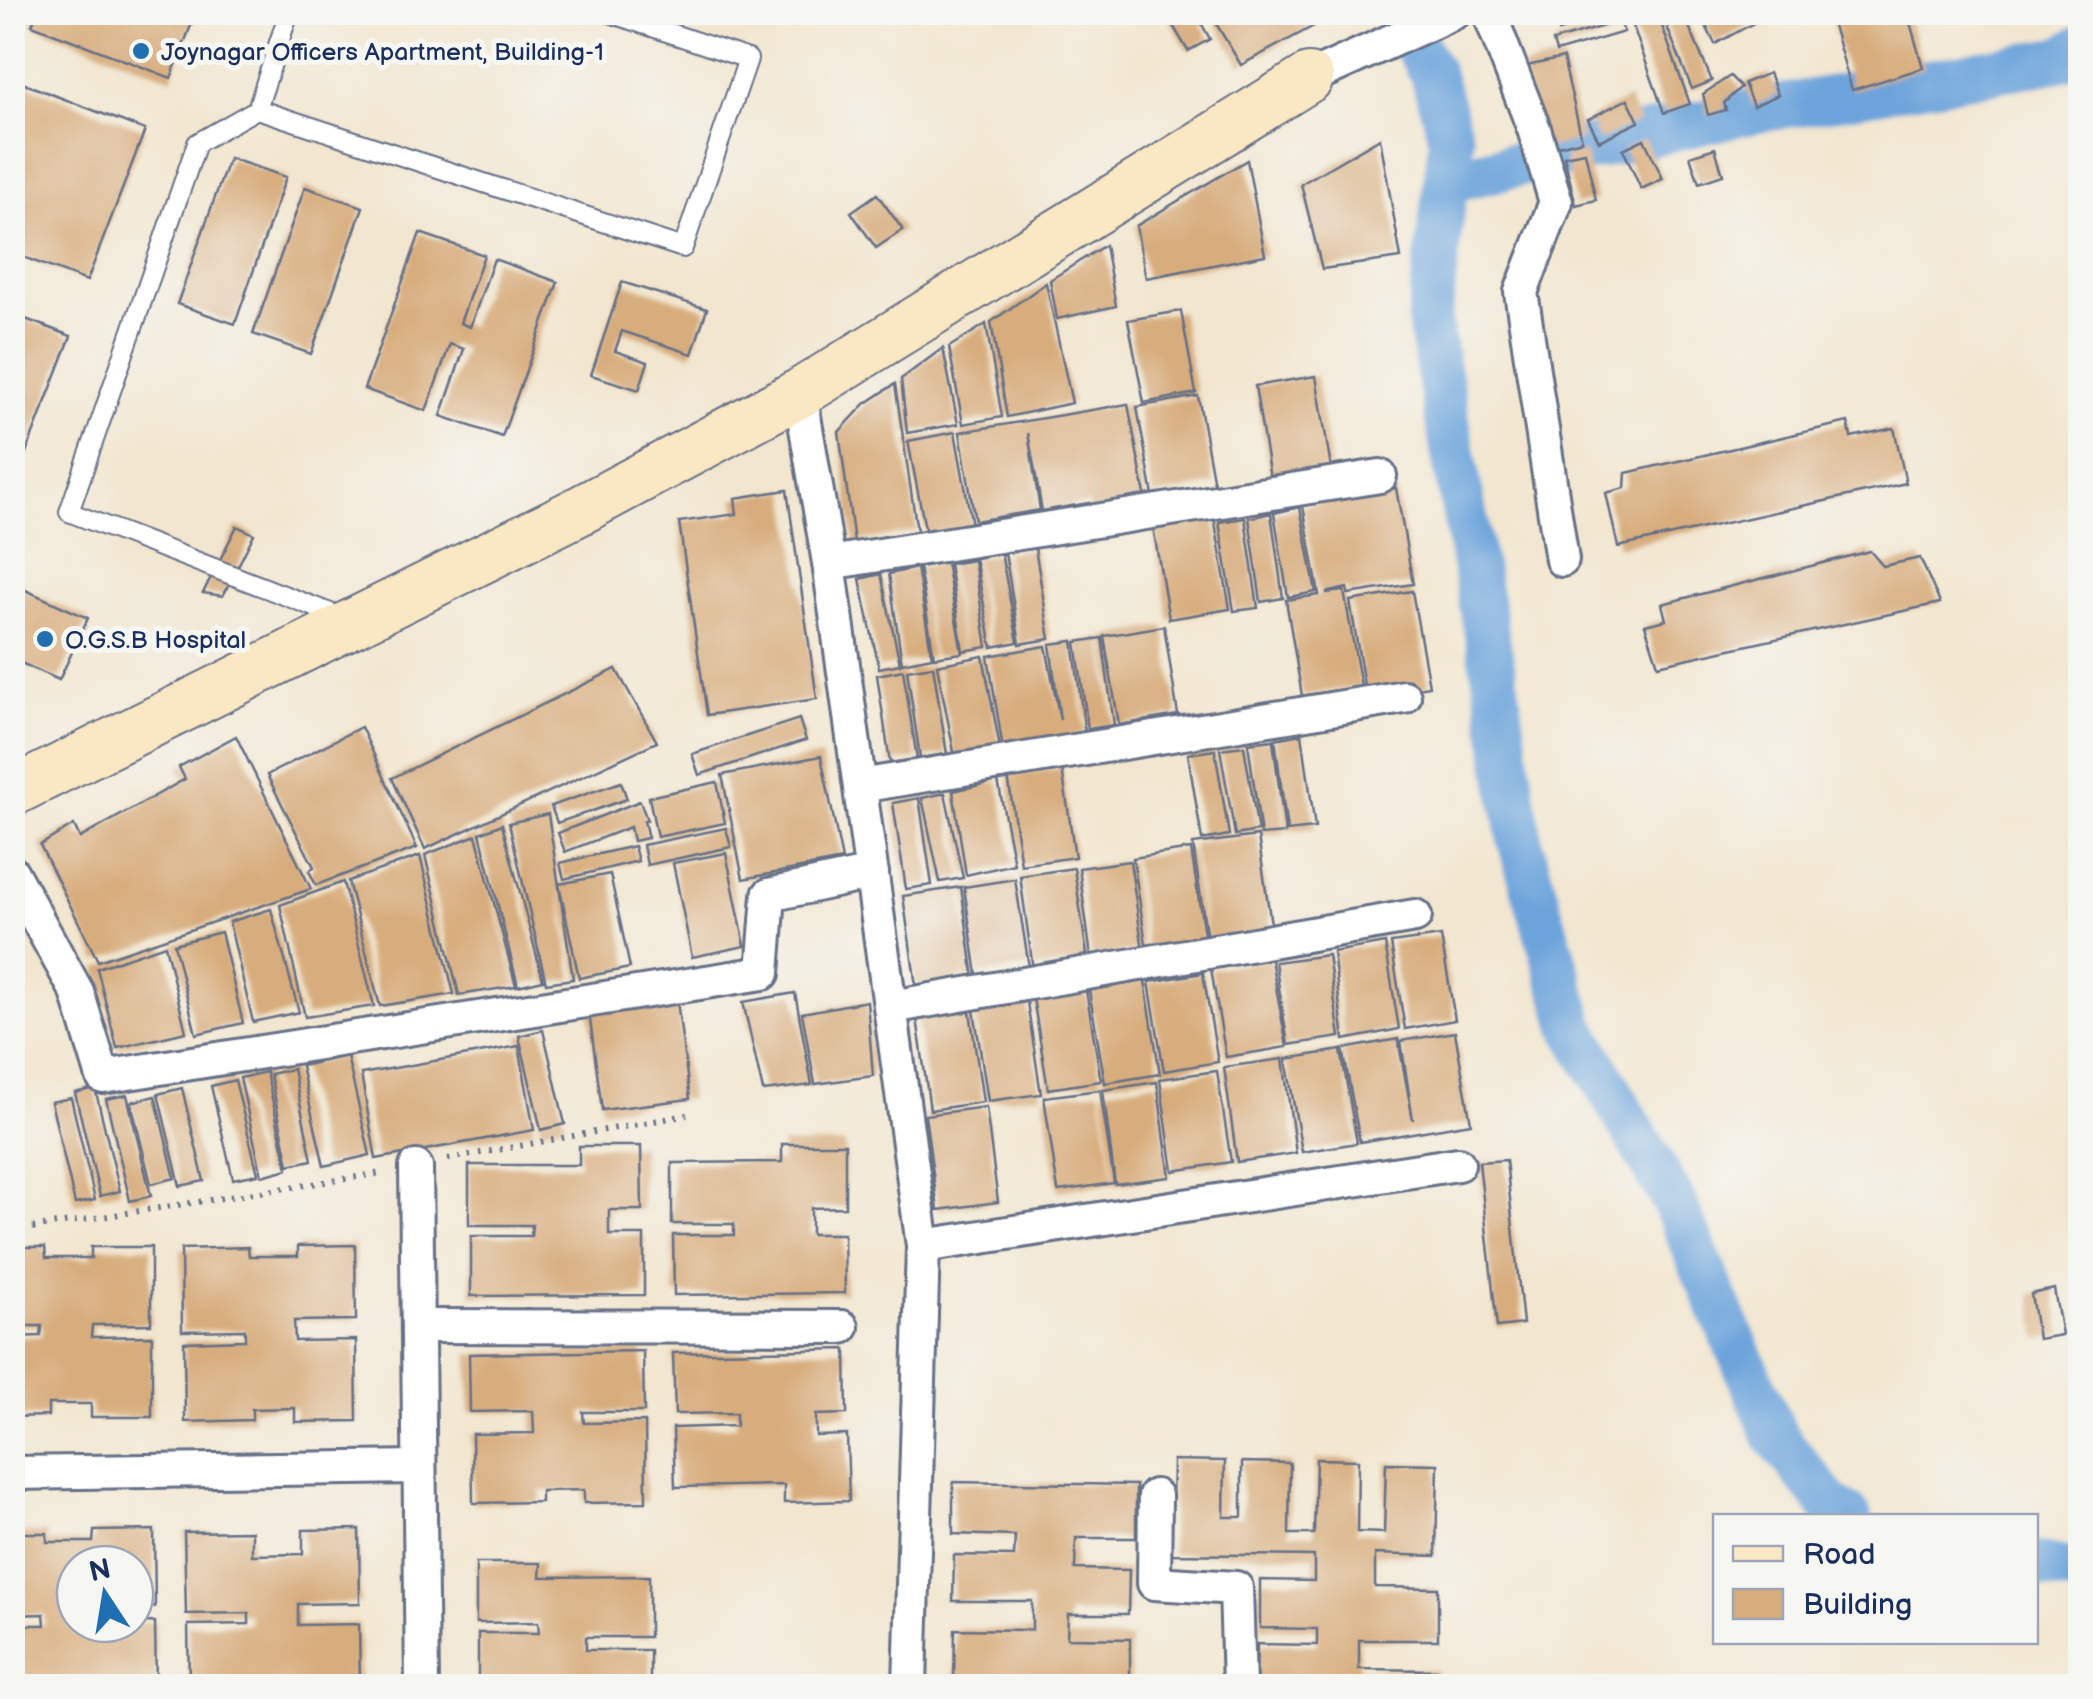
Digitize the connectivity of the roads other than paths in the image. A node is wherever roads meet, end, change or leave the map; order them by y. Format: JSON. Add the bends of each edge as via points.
{"nodes":[{"id":1,"x":289,"y":12,"type":"edge"},
{"id":2,"x":606,"y":12,"type":"edge"},
{"id":3,"x":1455,"y":12,"type":"edge"},
{"id":4,"x":1488,"y":12,"type":"edge"},
{"id":5,"x":1308,"y":78,"type":"joint"},
{"id":6,"x":257,"y":109,"type":"junction"},
{"id":7,"x":800,"y":393,"type":"junction"},
{"id":8,"x":1380,"y":476,"type":"dead end"},
{"id":9,"x":1562,"y":560,"type":"dead end"},
{"id":10,"x":829,"y":563,"type":"junction"},
{"id":11,"x":354,"y":622,"type":"junction"},
{"id":12,"x":1404,"y":697,"type":"dead end"},
{"id":13,"x":860,"y":786,"type":"junction"},
{"id":14,"x":12,"y":792,"type":"edge"},
{"id":15,"x":872,"y":872,"type":"junction"},
{"id":16,"x":12,"y":873,"type":"edge"},
{"id":17,"x":1415,"y":916,"type":"dead end"},
{"id":18,"x":891,"y":1008,"type":"junction"},
{"id":19,"x":1458,"y":1164,"type":"dead end"},
{"id":20,"x":416,"y":1167,"type":"road end"},
{"id":21,"x":924,"y":1246,"type":"junction"},
{"id":22,"x":418,"y":1326,"type":"junction"},
{"id":23,"x":842,"y":1326,"type":"dead end"},
{"id":24,"x":420,"y":1466,"type":"junction"},
{"id":25,"x":12,"y":1473,"type":"edge"},
{"id":26,"x":1155,"y":1496,"type":"dead end"},
{"id":27,"x":422,"y":1686,"type":"edge"},
{"id":28,"x":910,"y":1686,"type":"edge"},
{"id":29,"x":1238,"y":1686,"type":"edge"}],
"edges":[{"from":1,"to":6,"type":"lane"},
{"from":2,"to":6,"type":"lane","via":[[748,59],[683,248]]},
{"from":3,"to":5,"type":"street"},
{"from":4,"to":9,"type":"street","via":[[1556,202],[1522,292]]},
{"from":5,"to":7,"type":"street"},
{"from":6,"to":11,"type":"lane","via":[[197,143],[69,512]]},
{"from":7,"to":10,"type":"street"},
{"from":7,"to":11,"type":"street"},
{"from":8,"to":10,"type":"street"},
{"from":10,"to":13,"type":"street"},
{"from":11,"to":14,"type":"street"},
{"from":12,"to":13,"type":"street"},
{"from":13,"to":15,"type":"street"},
{"from":15,"to":16,"type":"street","via":[[769,895],[763,973],[104,1078],[78,992]]},
{"from":15,"to":18,"type":"street"},
{"from":17,"to":18,"type":"street"},
{"from":18,"to":21,"type":"street"},
{"from":19,"to":21,"type":"street"},
{"from":20,"to":22,"type":"street"},
{"from":21,"to":28,"type":"street"},
{"from":22,"to":23,"type":"street"},
{"from":22,"to":24,"type":"street"},
{"from":24,"to":25,"type":"street"},
{"from":24,"to":27,"type":"street"},
{"from":26,"to":29,"type":"street","via":[[1154,1582],[1236,1588]]}]}
